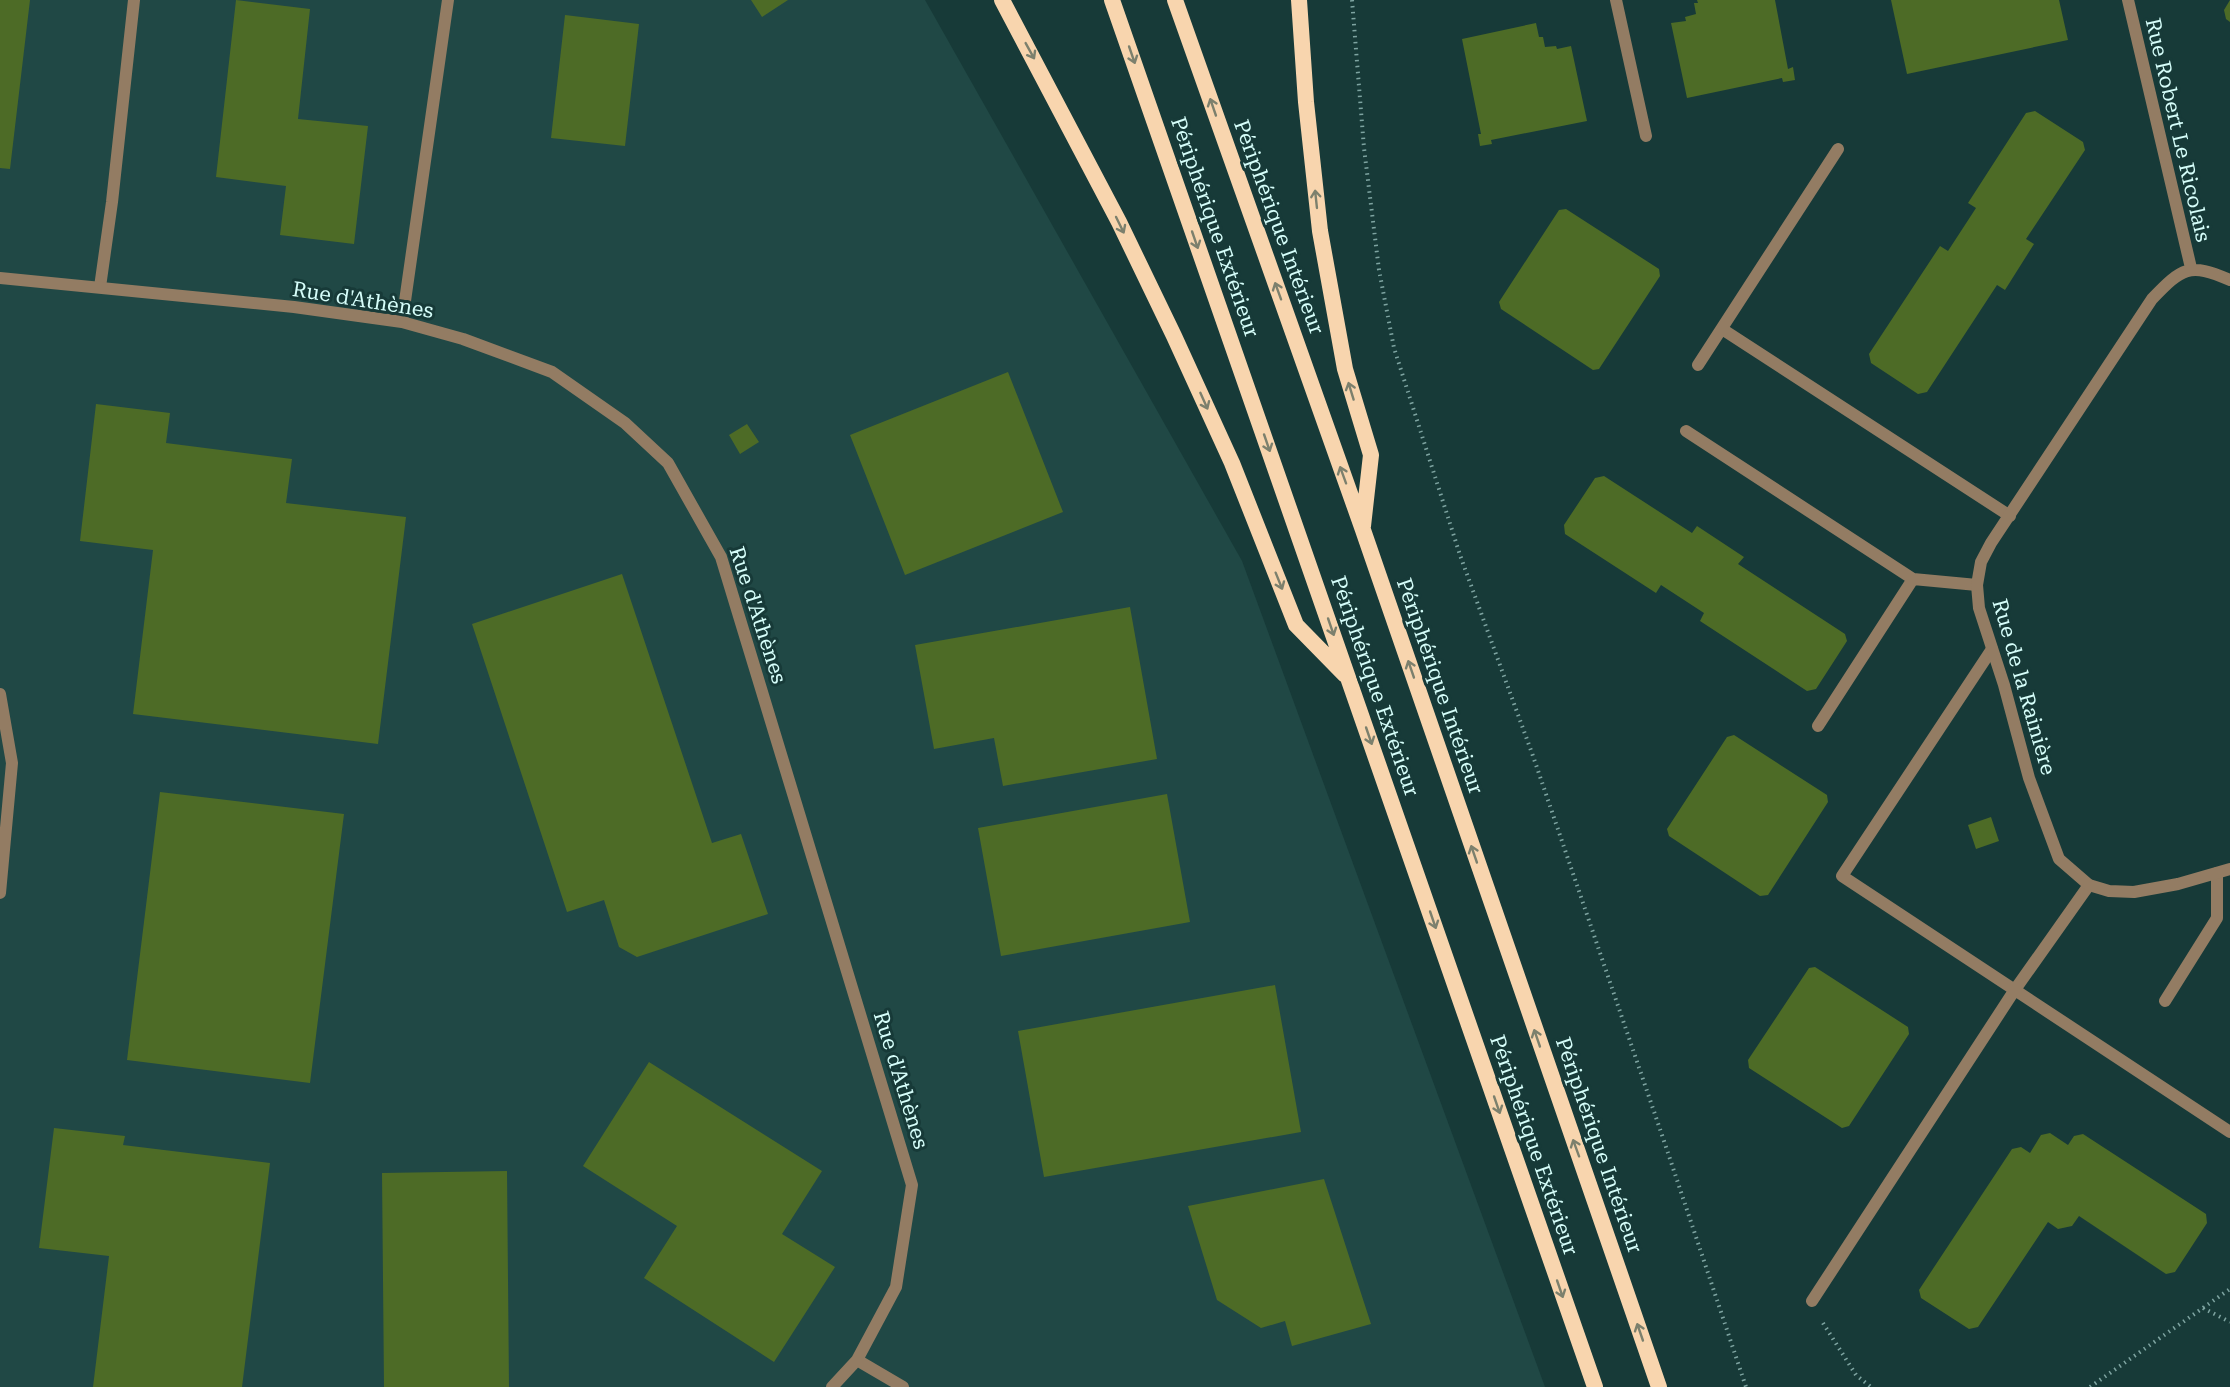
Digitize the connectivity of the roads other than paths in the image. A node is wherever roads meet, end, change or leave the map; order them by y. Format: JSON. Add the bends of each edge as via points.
{"nodes":[{"id":1,"x":134,"y":0,"type":"edge"},
{"id":2,"x":448,"y":0,"type":"edge"},
{"id":3,"x":1002,"y":0,"type":"edge"},
{"id":4,"x":1112,"y":0,"type":"edge"},
{"id":5,"x":1175,"y":0,"type":"edge"},
{"id":6,"x":1299,"y":0,"type":"edge"},
{"id":7,"x":1616,"y":0,"type":"edge"},
{"id":8,"x":2128,"y":0,"type":"edge"},
{"id":9,"x":1646,"y":136,"type":"dead end"},
{"id":10,"x":1838,"y":149,"type":"dead end"},
{"id":11,"x":2191,"y":268,"type":"junction"},
{"id":12,"x":0,"y":278,"type":"edge"},
{"id":13,"x":2230,"y":280,"type":"edge"},
{"id":14,"x":100,"y":286,"type":"junction"},
{"id":15,"x":402,"y":322,"type":"junction"},
{"id":16,"x":1722,"y":329,"type":"junction"},
{"id":17,"x":1698,"y":365,"type":"dead end"},
{"id":18,"x":1686,"y":430,"type":"dead end"},
{"id":19,"x":2010,"y":516,"type":"junction"},
{"id":20,"x":1363,"y":530,"type":"junction"},
{"id":21,"x":1913,"y":579,"type":"junction"},
{"id":22,"x":1977,"y":585,"type":"junction"},
{"id":23,"x":1992,"y":649,"type":"junction"},
{"id":24,"x":1350,"y":681,"type":"junction"},
{"id":25,"x":0,"y":694,"type":"edge"},
{"id":26,"x":1818,"y":726,"type":"dead end"},
{"id":27,"x":4,"y":799,"type":"edge"},
{"id":28,"x":2230,"y":869,"type":"edge"},
{"id":29,"x":2217,"y":873,"type":"junction"},
{"id":30,"x":2089,"y":885,"type":"junction"},
{"id":31,"x":0,"y":893,"type":"edge"},
{"id":32,"x":2014,"y":991,"type":"junction"},
{"id":33,"x":2165,"y":1001,"type":"dead end"},
{"id":34,"x":2230,"y":1132,"type":"edge"},
{"id":35,"x":1812,"y":1301,"type":"road end"},
{"id":36,"x":856,"y":1360,"type":"junction"},
{"id":37,"x":832,"y":1387,"type":"edge"},
{"id":38,"x":903,"y":1387,"type":"edge"},
{"id":39,"x":1595,"y":1387,"type":"edge"},
{"id":40,"x":1659,"y":1387,"type":"edge"}],
"edges":[{"from":1,"to":14,"type":"street"},
{"from":2,"to":15,"type":"street"},
{"from":3,"to":24,"type":"highway","one_way":true,"via":[[1174,336],[1232,463],[1296,625]]},
{"from":4,"to":24,"type":"highway","name":"Périphérique Extérieur","one_way":true},
{"from":20,"to":5,"type":"highway","name":"Périphérique Intérieur","one_way":true},
{"from":20,"to":6,"type":"highway","one_way":true,"via":[[1371,455],[1345,369],[1320,231]]},
{"from":7,"to":9,"type":"street"},
{"from":8,"to":11,"type":"street","name":"Rue Robert Le Ricolais"},
{"from":10,"to":16,"type":"street"},
{"from":11,"to":13,"type":"street"},
{"from":11,"to":19,"type":"street","name":"Rue de la Rainière","via":[[2173,277],[2152,299]]},
{"from":12,"to":14,"type":"street","name":"Rue d'Athènes"},
{"from":14,"to":15,"type":"street","name":"Rue d'Athènes"},
{"from":15,"to":36,"type":"street","name":"Rue d'Athènes","via":[[463,339],[552,372],[625,423],[668,463],[721,557],[912,1185],[896,1287]]},
{"from":16,"to":17,"type":"street"},
{"from":16,"to":19,"type":"street"},
{"from":18,"to":21,"type":"street"},
{"from":19,"to":22,"type":"street","name":"Rue de la Rainière","via":[[1981,562]]},
{"from":40,"to":20,"type":"highway","name":"Périphérique Intérieur","one_way":true},
{"from":21,"to":22,"type":"street"},
{"from":21,"to":26,"type":"street"},
{"from":22,"to":23,"type":"street","name":"Rue de la Rainière","via":[[1978,608]]},
{"from":23,"to":30,"type":"street","name":"Rue de la Rainière","via":[[2029,778],[2059,859]]},
{"from":23,"to":32,"type":"street","via":[[1842,876]]},
{"from":24,"to":39,"type":"highway","name":"Périphérique Extérieur","one_way":true},
{"from":25,"to":27,"type":"street","via":[[12,763]]},
{"from":27,"to":31,"type":"street"},
{"from":28,"to":29,"type":"street","name":"Rue de la Rainière"},
{"from":29,"to":30,"type":"street","name":"Rue de la Rainière","via":[[2134,892]]},
{"from":29,"to":33,"type":"street","via":[[2217,918]]},
{"from":30,"to":32,"type":"street"},
{"from":32,"to":34,"type":"street"},
{"from":32,"to":35,"type":"street"},
{"from":36,"to":37,"type":"street","name":"Rue d'Athènes"},
{"from":36,"to":38,"type":"street"}]}
